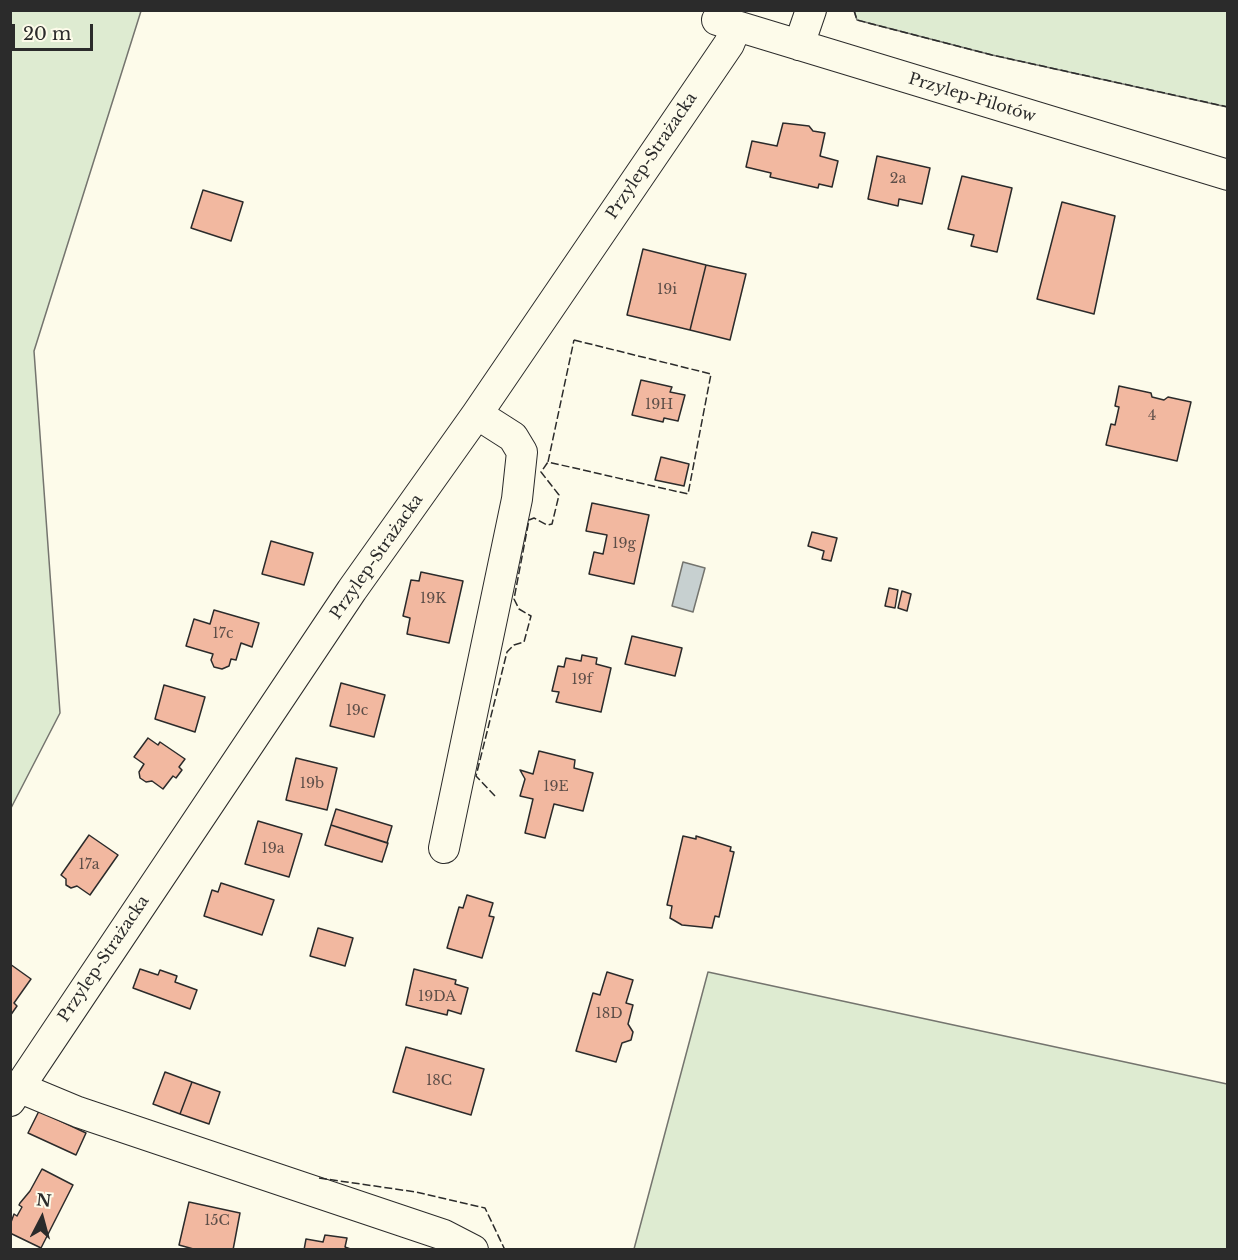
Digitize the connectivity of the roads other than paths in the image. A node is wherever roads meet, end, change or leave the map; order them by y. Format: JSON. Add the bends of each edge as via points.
{"nodes":[{"id":1,"x":811,"y":10,"type":"edge"},
{"id":2,"x":727,"y":24,"type":"joint"},
{"id":3,"x":798,"y":45,"type":"junction"},
{"id":4,"x":1227,"y":175,"type":"edge"},
{"id":5,"x":477,"y":414,"type":"junction"},
{"id":6,"x":444,"y":848,"type":"dead end"},
{"id":7,"x":14,"y":1094,"type":"edge"},
{"id":8,"x":473,"y":1250,"type":"edge"}],
"edges":[{"from":1,"to":3,"type":"street"},
{"from":2,"to":3,"type":"street","name":"Przylep-Pilotów"},
{"from":2,"to":5,"type":"street","name":"Przylep-Strażacka","via":[[729,44]]},
{"from":3,"to":4,"type":"street","name":"Przylep-Pilotów"},
{"from":5,"to":6,"type":"street","via":[[513,437],[522,452],[517,499]]},
{"from":5,"to":7,"type":"street","name":"Przylep-Strażacka","via":[[352,590]]},
{"from":7,"to":8,"type":"street","name":"Przylep-Strażacka","via":[[444,1235]]}]}
